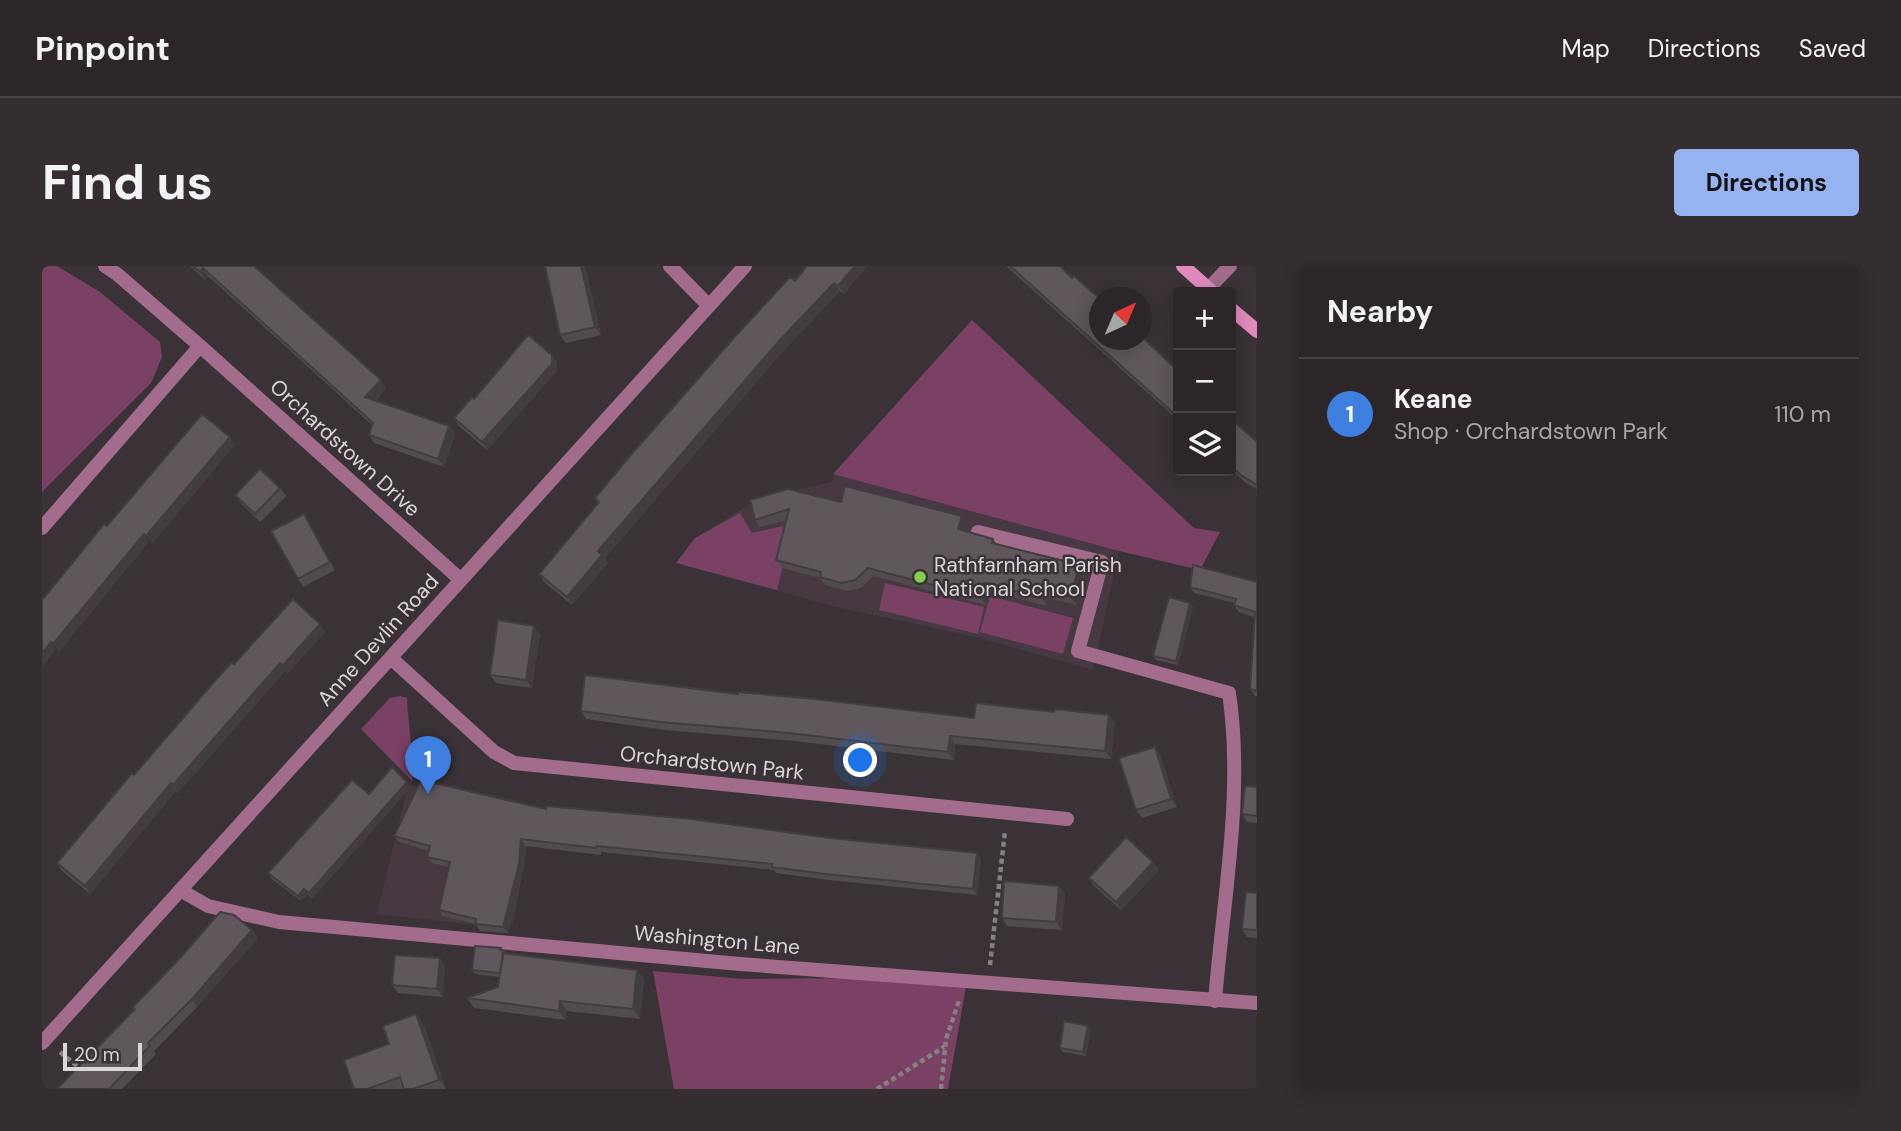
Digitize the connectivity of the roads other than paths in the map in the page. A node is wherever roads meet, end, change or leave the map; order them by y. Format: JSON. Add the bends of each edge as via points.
{"nodes":[{"id":1,"x":105,"y":266,"type":"edge"},
{"id":2,"x":670,"y":266,"type":"edge"},
{"id":3,"x":745,"y":266,"type":"edge"},
{"id":4,"x":1183,"y":266,"type":"edge"},
{"id":5,"x":1230,"y":266,"type":"edge"},
{"id":6,"x":1206,"y":287,"type":"edge"},
{"id":7,"x":1213,"y":287,"type":"edge"},
{"id":8,"x":709,"y":306,"type":"junction"},
{"id":9,"x":1236,"y":313,"type":"edge"},
{"id":10,"x":1257,"y":331,"type":"edge"},
{"id":11,"x":200,"y":346,"type":"junction"},
{"id":12,"x":42,"y":528,"type":"edge"},
{"id":13,"x":978,"y":532,"type":"edge"},
{"id":14,"x":461,"y":580,"type":"junction"},
{"id":15,"x":391,"y":658,"type":"junction"},
{"id":16,"x":1067,"y":819,"type":"dead end"},
{"id":17,"x":180,"y":890,"type":"junction"},
{"id":18,"x":1215,"y":1001,"type":"junction"},
{"id":19,"x":1257,"y":1003,"type":"edge"},
{"id":20,"x":42,"y":1043,"type":"edge"}],
"edges":[{"from":1,"to":11,"type":"street","name":"Orchardstown Drive"},
{"from":2,"to":8,"type":"street"},
{"from":3,"to":8,"type":"street","name":"Anne Devlin Road"},
{"from":4,"to":6,"type":"main road"},
{"from":5,"to":7,"type":"street"},
{"from":8,"to":14,"type":"street","name":"Anne Devlin Road"},
{"from":9,"to":10,"type":"main road"},
{"from":11,"to":12,"type":"street"},
{"from":11,"to":14,"type":"street","name":"Orchardstown Drive"},
{"from":13,"to":18,"type":"street","via":[[1102,562],[1078,651],[1229,693],[1234,794]]},
{"from":14,"to":15,"type":"street","name":"Anne Devlin Road"},
{"from":15,"to":16,"type":"street","name":"Orchardstown Park","via":[[494,752],[514,763]]},
{"from":15,"to":17,"type":"street","name":"Anne Devlin Road"},
{"from":17,"to":18,"type":"street","name":"Washington Lane","via":[[208,906],[279,922]]},
{"from":17,"to":20,"type":"street","name":"Anne Devlin Road"},
{"from":18,"to":19,"type":"street","name":"Washington Lane"}]}
